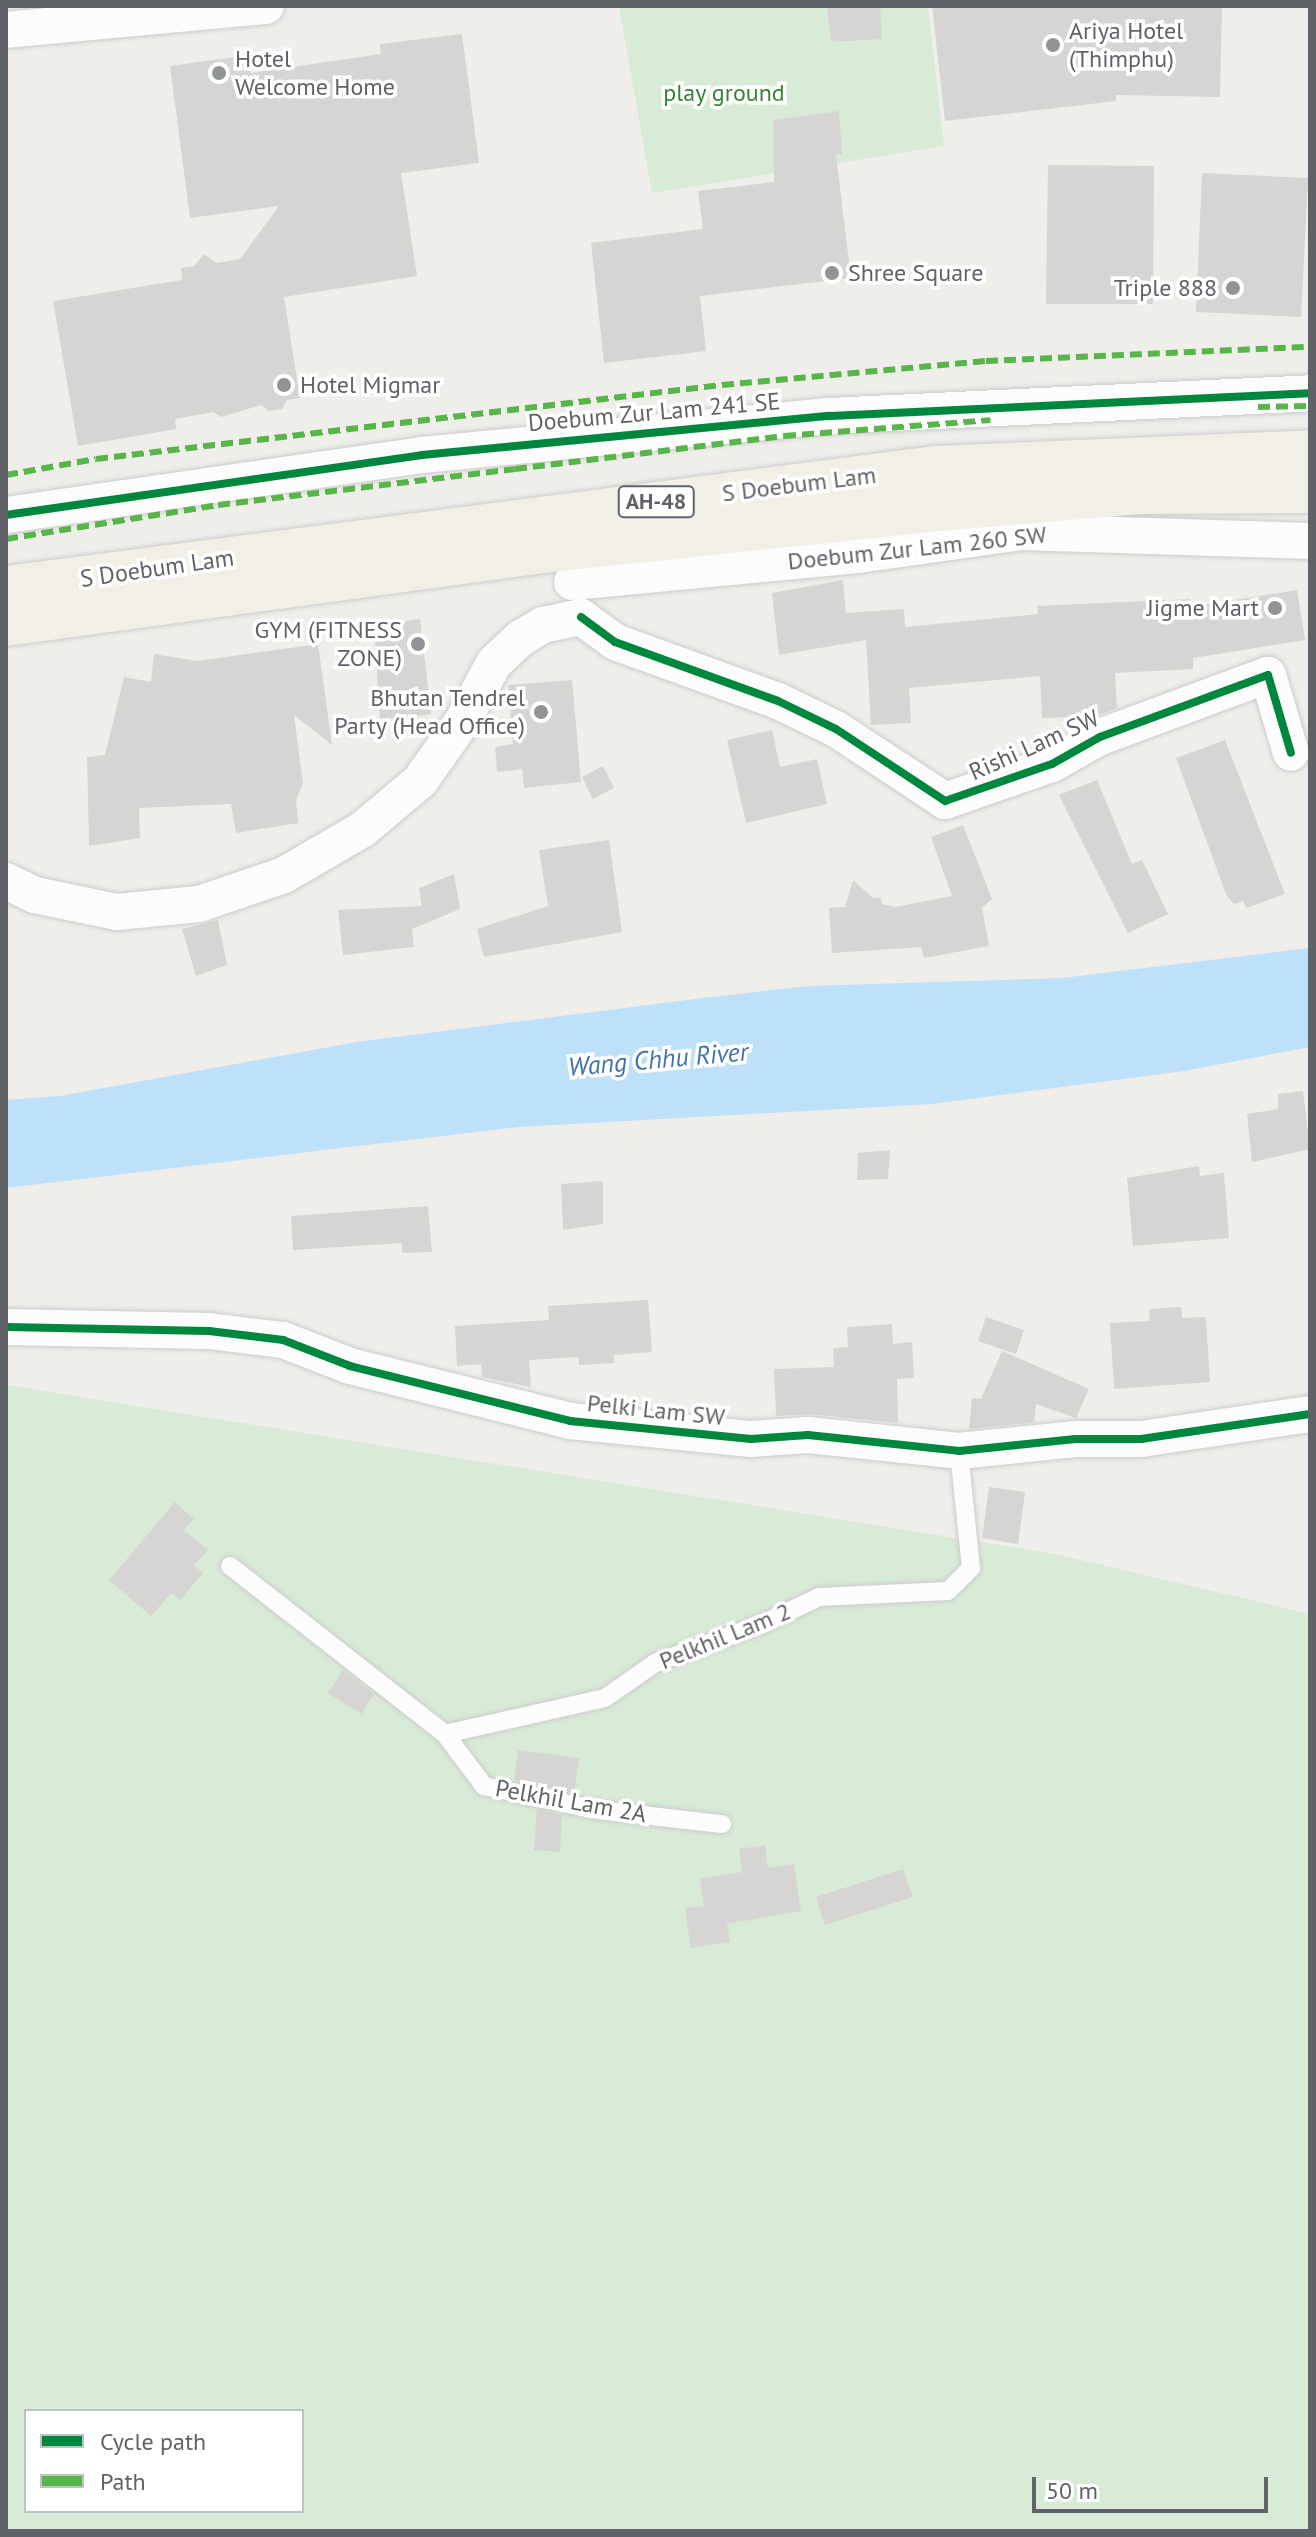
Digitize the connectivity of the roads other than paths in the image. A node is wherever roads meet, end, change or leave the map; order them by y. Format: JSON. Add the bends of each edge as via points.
{"nodes":[{"id":1,"x":266,"y":6,"type":"edge"},
{"id":2,"x":6,"y":30,"type":"edge"},
{"id":3,"x":1310,"y":393,"type":"edge"},
{"id":4,"x":1310,"y":452,"type":"edge"},
{"id":5,"x":1310,"y":491,"type":"edge"},
{"id":6,"x":6,"y":515,"type":"edge"},
{"id":7,"x":1310,"y":541,"type":"edge"},
{"id":8,"x":561,"y":566,"type":"junction"},
{"id":9,"x":6,"y":588,"type":"edge"},
{"id":10,"x":581,"y":617,"type":"junction"},
{"id":11,"x":6,"y":624,"type":"edge"},
{"id":12,"x":1291,"y":753,"type":"dead end"},
{"id":13,"x":6,"y":881,"type":"edge"},
{"id":14,"x":6,"y":1327,"type":"edge"},
{"id":15,"x":1310,"y":1414,"type":"edge"},
{"id":16,"x":959,"y":1451,"type":"junction"},
{"id":17,"x":230,"y":1566,"type":"dead end"},
{"id":18,"x":445,"y":1734,"type":"junction"},
{"id":19,"x":722,"y":1824,"type":"dead end"}],
"edges":[{"from":1,"to":2,"type":"street"},
{"from":3,"to":6,"type":"street","name":"Doebum Zur Lam 241 SE","via":[[813,417],[422,455]]},
{"from":4,"to":9,"type":"highway","name":"S Doebum Lam","number":"AH-48","via":[[935,468]]},
{"from":5,"to":8,"type":"highway","name":"S Doebum Lam","number":"AH-48","via":[[1142,492]]},
{"from":7,"to":8,"type":"street","name":"Doebum Zur Lam 260 SW","via":[[1022,532],[858,555]]},
{"from":8,"to":10,"type":"street"},
{"from":8,"to":11,"type":"highway","name":"S Doebum Lam","number":"AH-48"},
{"from":10,"to":12,"type":"street","name":"Rishi Lam SW","via":[[615,642],[778,701],[836,729],[945,801],[1052,764],[1100,737],[1268,675]]},
{"from":10,"to":13,"type":"street","via":[[543,625],[521,638],[494,663],[462,722],[420,781],[363,829],[284,875],[199,904],[117,912],[35,895]]},
{"from":14,"to":16,"type":"street","name":"Pelki Lam SW","via":[[209,1331],[283,1340],[350,1366],[570,1421],[751,1439],[808,1435]]},
{"from":15,"to":16,"type":"street","name":"Pelki Lam SW","via":[[1141,1439],[1075,1439]]},
{"from":16,"to":18,"type":"lane","name":"Pelkhil Lam 2","via":[[971,1568],[948,1591],[819,1597],[655,1663],[605,1698]]},
{"from":17,"to":18,"type":"lane"},
{"from":18,"to":19,"type":"lane","name":"Pelkhil Lam 2A","via":[[484,1786],[590,1809]]}]}
